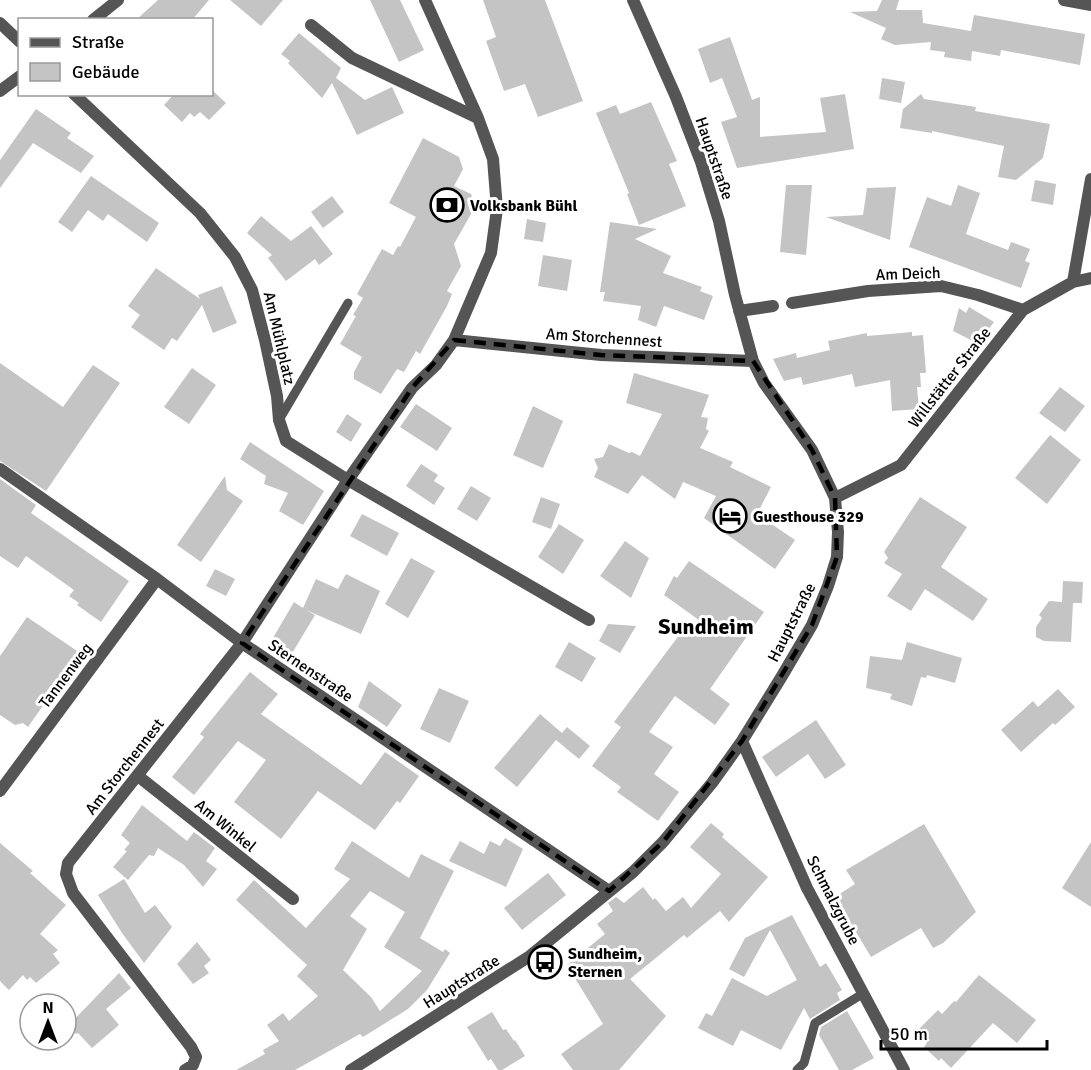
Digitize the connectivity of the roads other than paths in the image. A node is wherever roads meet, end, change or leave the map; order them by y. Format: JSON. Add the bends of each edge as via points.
{"nodes":[{"id":1,"x":118,"y":0,"type":"edge"},
{"id":2,"x":425,"y":0,"type":"edge"},
{"id":3,"x":633,"y":0,"type":"edge"},
{"id":4,"x":1064,"y":0,"type":"edge"},
{"id":5,"x":1091,"y":5,"type":"edge"},
{"id":6,"x":96,"y":18,"type":"edge"},
{"id":7,"x":0,"y":23,"type":"edge"},
{"id":8,"x":311,"y":25,"type":"dead end"},
{"id":9,"x":18,"y":40,"type":"edge"},
{"id":10,"x":18,"y":78,"type":"edge"},
{"id":11,"x":0,"y":91,"type":"edge"},
{"id":12,"x":76,"y":96,"type":"edge"},
{"id":13,"x":478,"y":118,"type":"junction"},
{"id":14,"x":1091,"y":179,"type":"edge"},
{"id":15,"x":1091,"y":278,"type":"edge"},
{"id":16,"x":1073,"y":282,"type":"junction"},
{"id":17,"x":348,"y":303,"type":"dead end"},
{"id":18,"x":792,"y":303,"type":"dead end"},
{"id":19,"x":773,"y":306,"type":"dead end"},
{"id":20,"x":1023,"y":310,"type":"junction"},
{"id":21,"x":739,"y":311,"type":"junction"},
{"id":22,"x":454,"y":340,"type":"junction"},
{"id":23,"x":753,"y":361,"type":"junction"},
{"id":24,"x":279,"y":420,"type":"junction"},
{"id":25,"x":0,"y":469,"type":"edge"},
{"id":26,"x":348,"y":480,"type":"junction"},
{"id":27,"x":835,"y":498,"type":"junction"},
{"id":28,"x":157,"y":579,"type":"junction"},
{"id":29,"x":589,"y":621,"type":"dead end"},
{"id":30,"x":242,"y":643,"type":"junction"},
{"id":31,"x":742,"y":741,"type":"junction"},
{"id":32,"x":138,"y":776,"type":"junction"},
{"id":33,"x":0,"y":791,"type":"edge"},
{"id":34,"x":609,"y":891,"type":"junction"},
{"id":35,"x":293,"y":899,"type":"dead end"},
{"id":36,"x":864,"y":993,"type":"junction"},
{"id":37,"x":186,"y":1070,"type":"edge"},
{"id":38,"x":351,"y":1070,"type":"edge"},
{"id":39,"x":797,"y":1070,"type":"edge"},
{"id":40,"x":904,"y":1070,"type":"edge"}],
"edges":[{"from":1,"to":6,"type":"street"},
{"from":2,"to":13,"type":"street","name":"Am Storchennest"},
{"from":3,"to":21,"type":"street","name":"Hauptstraße","via":[[702,162]]},
{"from":4,"to":5,"type":"street"},
{"from":7,"to":9,"type":"street"},
{"from":8,"to":13,"type":"street","via":[[352,58]]},
{"from":10,"to":11,"type":"street"},
{"from":12,"to":24,"type":"street","name":"Am Mühlplatz","via":[[200,213],[235,257],[255,300]]},
{"from":13,"to":22,"type":"street","name":"Am Storchennest","via":[[493,159],[497,209],[491,253]]},
{"from":14,"to":16,"type":"street"},
{"from":15,"to":16,"type":"street","name":"Willstätter Straße"},
{"from":16,"to":20,"type":"street","name":"Willstätter Straße"},
{"from":17,"to":24,"type":"lane"},
{"from":18,"to":20,"type":"street","name":"Am Deich","via":[[868,291],[941,286]]},
{"from":19,"to":21,"type":"street"},
{"from":20,"to":27,"type":"street","name":"Willstätter Straße","via":[[901,465]]},
{"from":21,"to":23,"type":"street","name":"Hauptstraße"},
{"from":22,"to":23,"type":"street","name":"Am Storchennest","via":[[601,355]]},
{"from":22,"to":26,"type":"street","name":"Am Storchennest","via":[[412,388]]},
{"from":23,"to":27,"type":"street","name":"Hauptstraße","via":[[812,450]]},
{"from":24,"to":26,"type":"street","name":"Am Mühlplatz","via":[[286,441]]},
{"from":25,"to":28,"type":"street","name":"Sternenstraße"},
{"from":26,"to":29,"type":"street"},
{"from":26,"to":30,"type":"street","name":"Am Storchennest"},
{"from":27,"to":31,"type":"street","name":"Hauptstraße","via":[[837,557],[828,586],[812,625]]},
{"from":28,"to":30,"type":"street","name":"Sternenstraße"},
{"from":28,"to":33,"type":"street","name":"Tannenweg"},
{"from":30,"to":32,"type":"street","name":"Am Storchennest"},
{"from":30,"to":34,"type":"street","name":"Sternenstraße"},
{"from":31,"to":34,"type":"street","name":"Hauptstraße","via":[[663,842]]},
{"from":31,"to":36,"type":"street","name":"Schmalzgrube","via":[[807,888]]},
{"from":32,"to":35,"type":"street","name":"Am Winkel"},
{"from":32,"to":37,"type":"street","name":"Am Storchennest","via":[[68,863],[66,874],[73,892],[191,1047],[196,1057]]},
{"from":34,"to":38,"type":"street","name":"Hauptstraße","via":[[530,956]]},
{"from":36,"to":39,"type":"lane","via":[[815,1023],[804,1063]]},
{"from":36,"to":40,"type":"street","name":"Schmalzgrube"}]}
